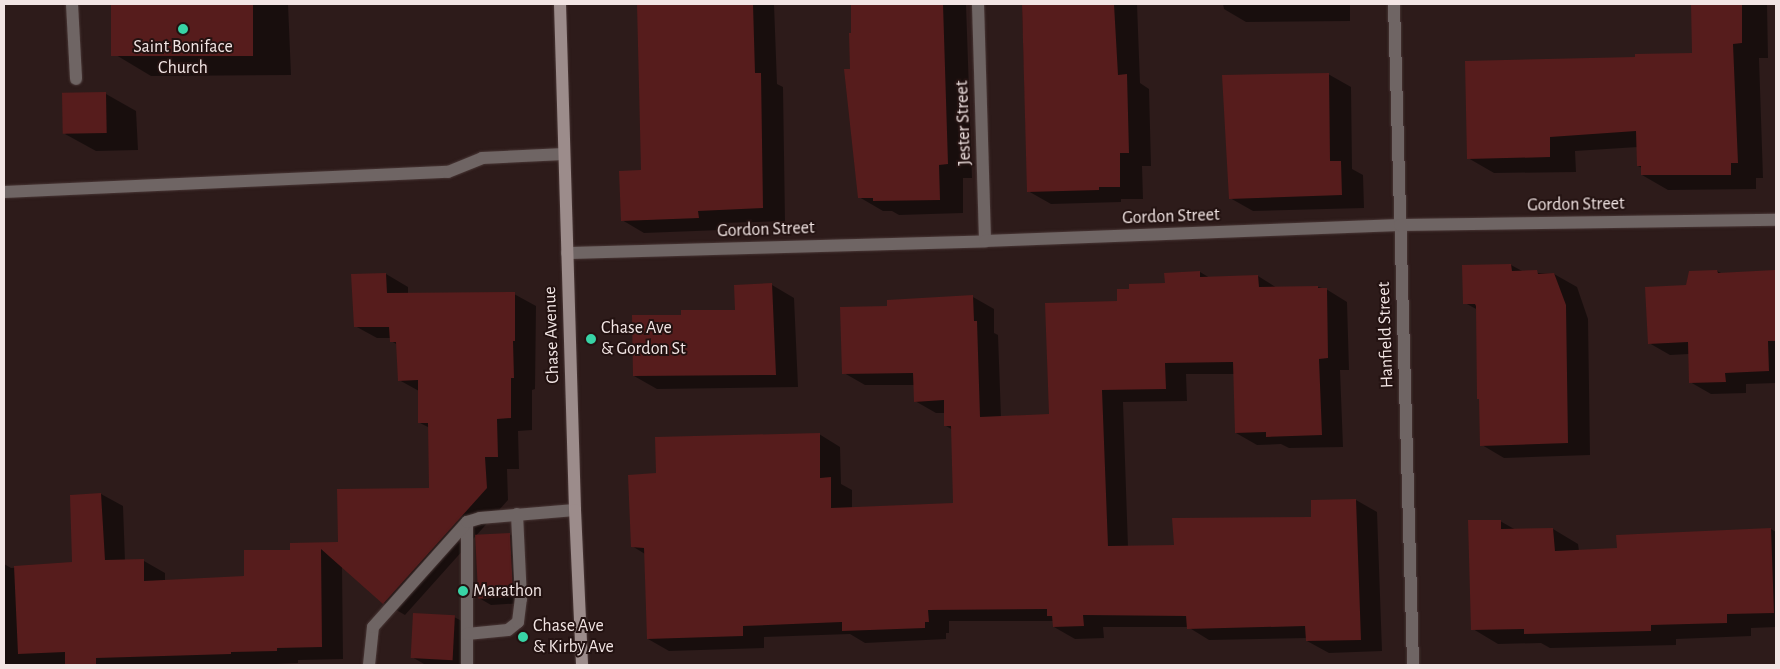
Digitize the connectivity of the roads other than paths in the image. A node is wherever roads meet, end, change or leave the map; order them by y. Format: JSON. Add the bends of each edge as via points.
{"nodes":[{"id":1,"x":72,"y":4,"type":"edge"},
{"id":2,"x":560,"y":4,"type":"edge"},
{"id":3,"x":978,"y":4,"type":"edge"},
{"id":4,"x":1394,"y":4,"type":"edge"},
{"id":5,"x":76,"y":79,"type":"dead end"},
{"id":6,"x":564,"y":154,"type":"junction"},
{"id":7,"x":4,"y":192,"type":"edge"},
{"id":8,"x":1776,"y":220,"type":"edge"},
{"id":9,"x":1400,"y":225,"type":"junction"},
{"id":10,"x":985,"y":241,"type":"junction"},
{"id":11,"x":567,"y":253,"type":"junction"},
{"id":12,"x":575,"y":510,"type":"junction"},
{"id":13,"x":517,"y":514,"type":"junction"},
{"id":14,"x":467,"y":522,"type":"junction"},
{"id":15,"x":467,"y":634,"type":"junction"},
{"id":16,"x":369,"y":665,"type":"edge"},
{"id":17,"x":467,"y":665,"type":"edge"},
{"id":18,"x":582,"y":665,"type":"edge"},
{"id":19,"x":1413,"y":665,"type":"edge"}],
"edges":[{"from":1,"to":5,"type":"street"},
{"from":2,"to":6,"type":"street","name":"Chase Avenue"},
{"from":3,"to":10,"type":"street","name":"Jester Street"},
{"from":4,"to":9,"type":"street","name":"Hanfield Street"},
{"from":6,"to":7,"type":"street","via":[[482,158],[448,172]]},
{"from":6,"to":11,"type":"street","name":"Chase Avenue"},
{"from":8,"to":9,"type":"street","name":"Gordon Street"},
{"from":9,"to":10,"type":"street","name":"Gordon Street"},
{"from":9,"to":19,"type":"street","name":"Hanfield Street"},
{"from":10,"to":11,"type":"street","name":"Gordon Street"},
{"from":11,"to":12,"type":"street","name":"Chase Avenue"},
{"from":12,"to":13,"type":"street"},
{"from":12,"to":18,"type":"street","name":"Chase Avenue"},
{"from":13,"to":14,"type":"street"},
{"from":13,"to":15,"type":"street","via":[[521,599],[518,622],[508,630]]},
{"from":14,"to":15,"type":"street"},
{"from":14,"to":16,"type":"street","via":[[373,627]]},
{"from":15,"to":17,"type":"street"}]}
